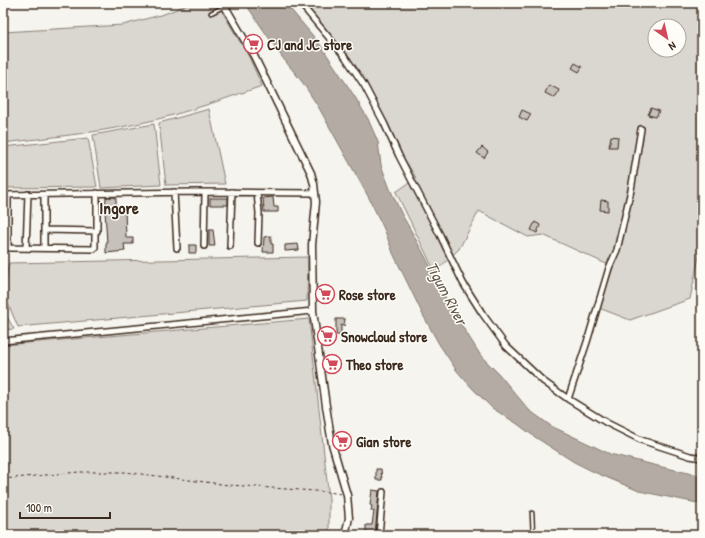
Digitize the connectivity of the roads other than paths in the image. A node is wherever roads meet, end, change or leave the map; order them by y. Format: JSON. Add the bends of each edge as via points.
{"nodes":[{"id":1,"x":300,"y":3,"type":"edge"},
{"id":2,"x":224,"y":5,"type":"edge"},
{"id":3,"x":211,"y":13,"type":"dead end"},
{"id":4,"x":641,"y":129,"type":"dead end"},
{"id":5,"x":174,"y":192,"type":"junction"},
{"id":6,"x":206,"y":192,"type":"junction"},
{"id":7,"x":232,"y":192,"type":"junction"},
{"id":8,"x":97,"y":193,"type":"junction"},
{"id":9,"x":257,"y":193,"type":"junction"},
{"id":10,"x":315,"y":193,"type":"junction"},
{"id":11,"x":28,"y":194,"type":"junction"},
{"id":12,"x":5,"y":195,"type":"edge"},
{"id":13,"x":44,"y":195,"type":"junction"},
{"id":14,"x":44,"y":230,"type":"junction"},
{"id":15,"x":95,"y":231,"type":"junction"},
{"id":16,"x":3,"y":242,"type":"edge"},
{"id":17,"x":258,"y":243,"type":"dead end"},
{"id":18,"x":204,"y":246,"type":"dead end"},
{"id":19,"x":230,"y":246,"type":"dead end"},
{"id":20,"x":26,"y":248,"type":"junction"},
{"id":21,"x":44,"y":248,"type":"junction"},
{"id":22,"x":178,"y":248,"type":"dead end"},
{"id":23,"x":314,"y":311,"type":"junction"},
{"id":24,"x":3,"y":341,"type":"edge"},
{"id":25,"x":568,"y":399,"type":"junction"},
{"id":26,"x":702,"y":458,"type":"edge"},
{"id":27,"x":383,"y":492,"type":"dead end"},
{"id":28,"x":532,"y":513,"type":"dead end"},
{"id":29,"x":345,"y":535,"type":"edge"},
{"id":30,"x":379,"y":535,"type":"edge"},
{"id":31,"x":533,"y":535,"type":"edge"}],
"edges":[{"from":1,"to":25,"type":"street","via":[[346,58],[364,85],[463,283],[482,313],[506,346],[543,381]]},
{"from":2,"to":3,"type":"lane"},
{"from":2,"to":10,"type":"street","via":[[254,56],[308,166]]},
{"from":4,"to":25,"type":"street","via":[[631,190],[617,250]]},
{"from":5,"to":6,"type":"street"},
{"from":5,"to":8,"type":"street"},
{"from":5,"to":22,"type":"street"},
{"from":6,"to":7,"type":"street"},
{"from":6,"to":18,"type":"street"},
{"from":7,"to":9,"type":"street"},
{"from":7,"to":19,"type":"street"},
{"from":8,"to":13,"type":"street"},
{"from":8,"to":15,"type":"street"},
{"from":9,"to":10,"type":"street"},
{"from":9,"to":17,"type":"street"},
{"from":10,"to":23,"type":"street","via":[[312,245]]},
{"from":11,"to":12,"type":"street"},
{"from":11,"to":13,"type":"street"},
{"from":11,"to":20,"type":"street"},
{"from":12,"to":16,"type":"street"},
{"from":12,"to":20,"type":"street","via":[[8,247]]},
{"from":13,"to":14,"type":"street"},
{"from":14,"to":15,"type":"street"},
{"from":14,"to":21,"type":"street"},
{"from":15,"to":21,"type":"street","via":[[95,249]]},
{"from":20,"to":21,"type":"street"},
{"from":23,"to":24,"type":"street"},
{"from":23,"to":29,"type":"street","via":[[332,444],[347,494],[349,518]]},
{"from":25,"to":26,"type":"street","via":[[641,440]]},
{"from":27,"to":30,"type":"street"},
{"from":28,"to":31,"type":"lane"}]}
